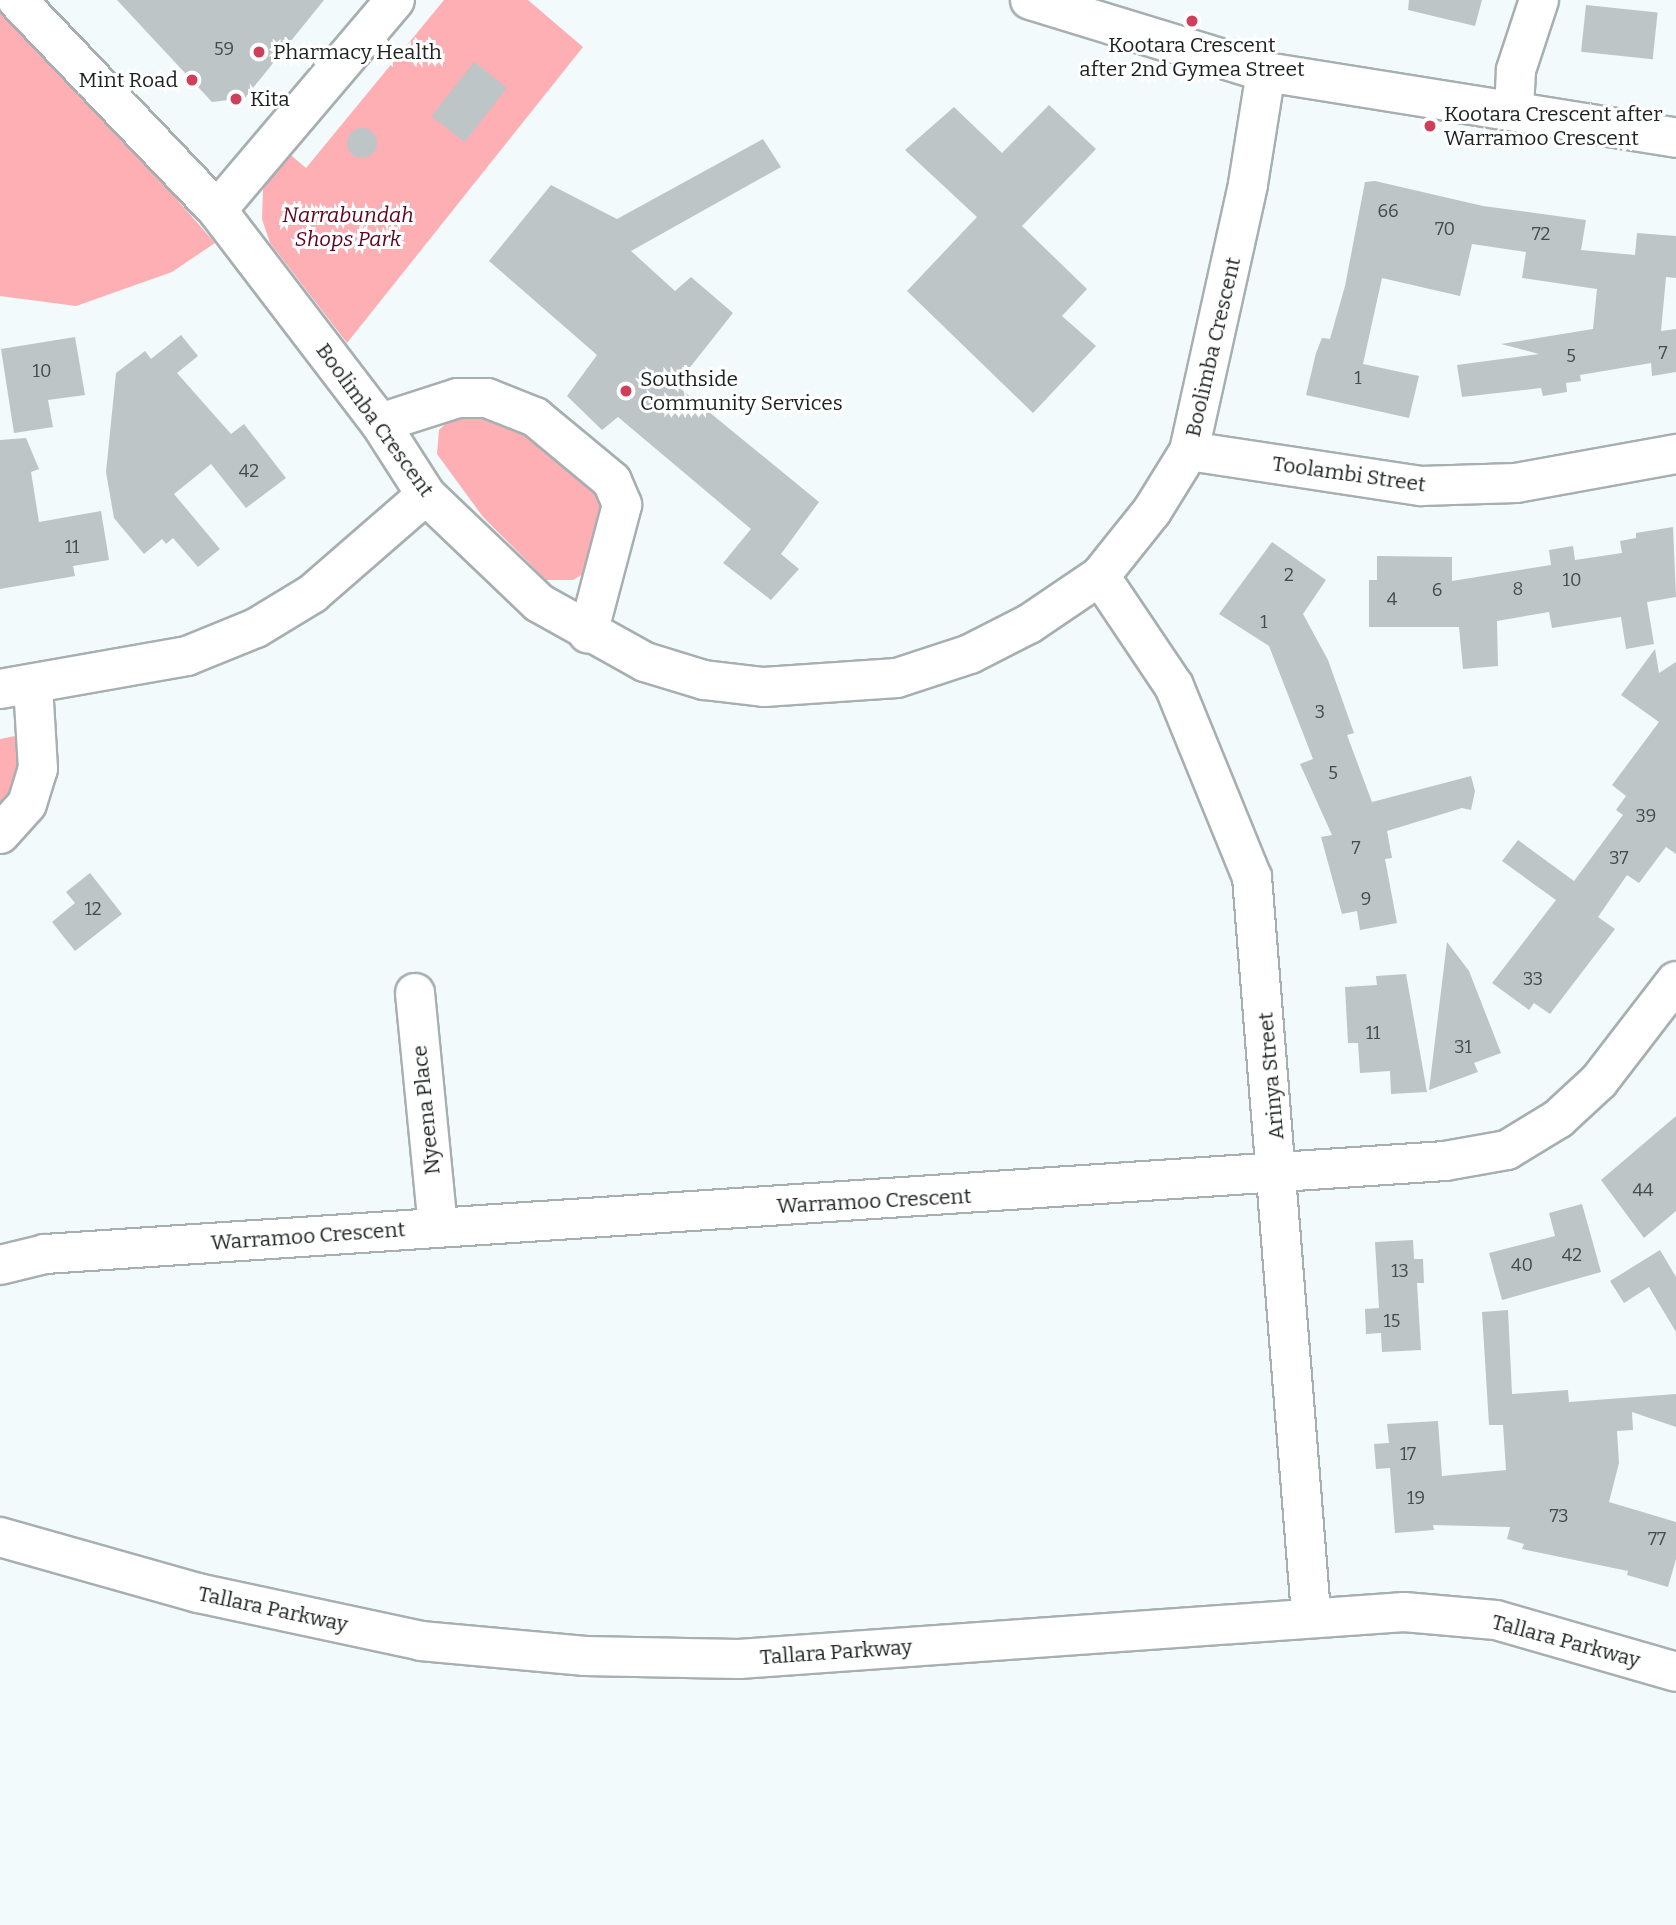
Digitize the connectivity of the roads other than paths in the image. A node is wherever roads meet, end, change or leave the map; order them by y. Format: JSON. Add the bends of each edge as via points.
{"nodes":[{"id":1,"x":17,"y":0,"type":"edge"},
{"id":2,"x":395,"y":0,"type":"edge"},
{"id":3,"x":1030,"y":0,"type":"edge"},
{"id":4,"x":1539,"y":0,"type":"edge"},
{"id":5,"x":1083,"y":8,"type":"edge"},
{"id":6,"x":1266,"y":72,"type":"junction"},
{"id":7,"x":1514,"y":109,"type":"junction"},
{"id":8,"x":1676,"y":138,"type":"edge"},
{"id":9,"x":217,"y":210,"type":"junction"},
{"id":10,"x":380,"y":423,"type":"junction"},
{"id":11,"x":1189,"y":451,"type":"junction"},
{"id":12,"x":1676,"y":454,"type":"edge"},
{"id":13,"x":426,"y":495,"type":"junction"},
{"id":14,"x":1100,"y":576,"type":"junction"},
{"id":15,"x":588,"y":634,"type":"junction"},
{"id":16,"x":16,"y":687,"type":"edge"},
{"id":17,"x":0,"y":834,"type":"edge"},
{"id":18,"x":1676,"y":981,"type":"edge"},
{"id":19,"x":415,"y":993,"type":"dead end"},
{"id":20,"x":1279,"y":1175,"type":"junction"},
{"id":21,"x":438,"y":1227,"type":"junction"},
{"id":22,"x":0,"y":1265,"type":"edge"},
{"id":23,"x":0,"y":1537,"type":"edge"},
{"id":24,"x":1311,"y":1614,"type":"junction"},
{"id":25,"x":1676,"y":1672,"type":"edge"}],
"edges":[{"from":1,"to":9,"type":"street","name":"Boolimba Crescent"},
{"from":2,"to":9,"type":"street"},
{"from":3,"to":5,"type":"street"},
{"from":4,"to":7,"type":"street","via":[[1516,70]]},
{"from":5,"to":6,"type":"street"},
{"from":6,"to":7,"type":"street"},
{"from":6,"to":11,"type":"street","name":"Boolimba Crescent","via":[[1248,184]]},
{"from":7,"to":8,"type":"street"},
{"from":9,"to":10,"type":"street","name":"Boolimba Crescent"},
{"from":10,"to":13,"type":"street","name":"Boolimba Crescent"},
{"from":10,"to":15,"type":"street","via":[[458,398],[487,398],[535,417],[611,481],[622,505]]},
{"from":11,"to":12,"type":"street","name":"Toolambi Street","via":[[1421,486],[1516,483]]},
{"from":11,"to":14,"type":"street","name":"Boolimba Crescent","via":[[1152,511]]},
{"from":13,"to":15,"type":"street","name":"Boolimba Crescent","via":[[539,603]]},
{"from":13,"to":16,"type":"street","via":[[312,594],[256,628],[187,656]]},
{"from":14,"to":15,"type":"street","name":"Boolimba Crescent","via":[[1029,624],[970,654],[884,679],[764,687],[704,680],[645,662]]},
{"from":14,"to":20,"type":"street","name":"Arinya Street","via":[[1174,686],[1252,877]]},
{"from":16,"to":17,"type":"street","via":[[38,769],[27,804]]},
{"from":18,"to":20,"type":"street","name":"Warramoo Crescent","via":[[1599,1081],[1558,1119],[1507,1150]]},
{"from":19,"to":21,"type":"street","name":"Nyeena Place"},
{"from":20,"to":21,"type":"street","name":"Warramoo Crescent"},
{"from":20,"to":24,"type":"street","name":"Arinya Street"},
{"from":21,"to":22,"type":"street","name":"Warramoo Crescent","via":[[45,1254]]},
{"from":23,"to":24,"type":"street","name":"Tallara Parkway","via":[[188,1591],[421,1641],[585,1656],[739,1659]]},
{"from":24,"to":25,"type":"street","name":"Tallara Parkway","via":[[1404,1612],[1496,1620]]}]}
